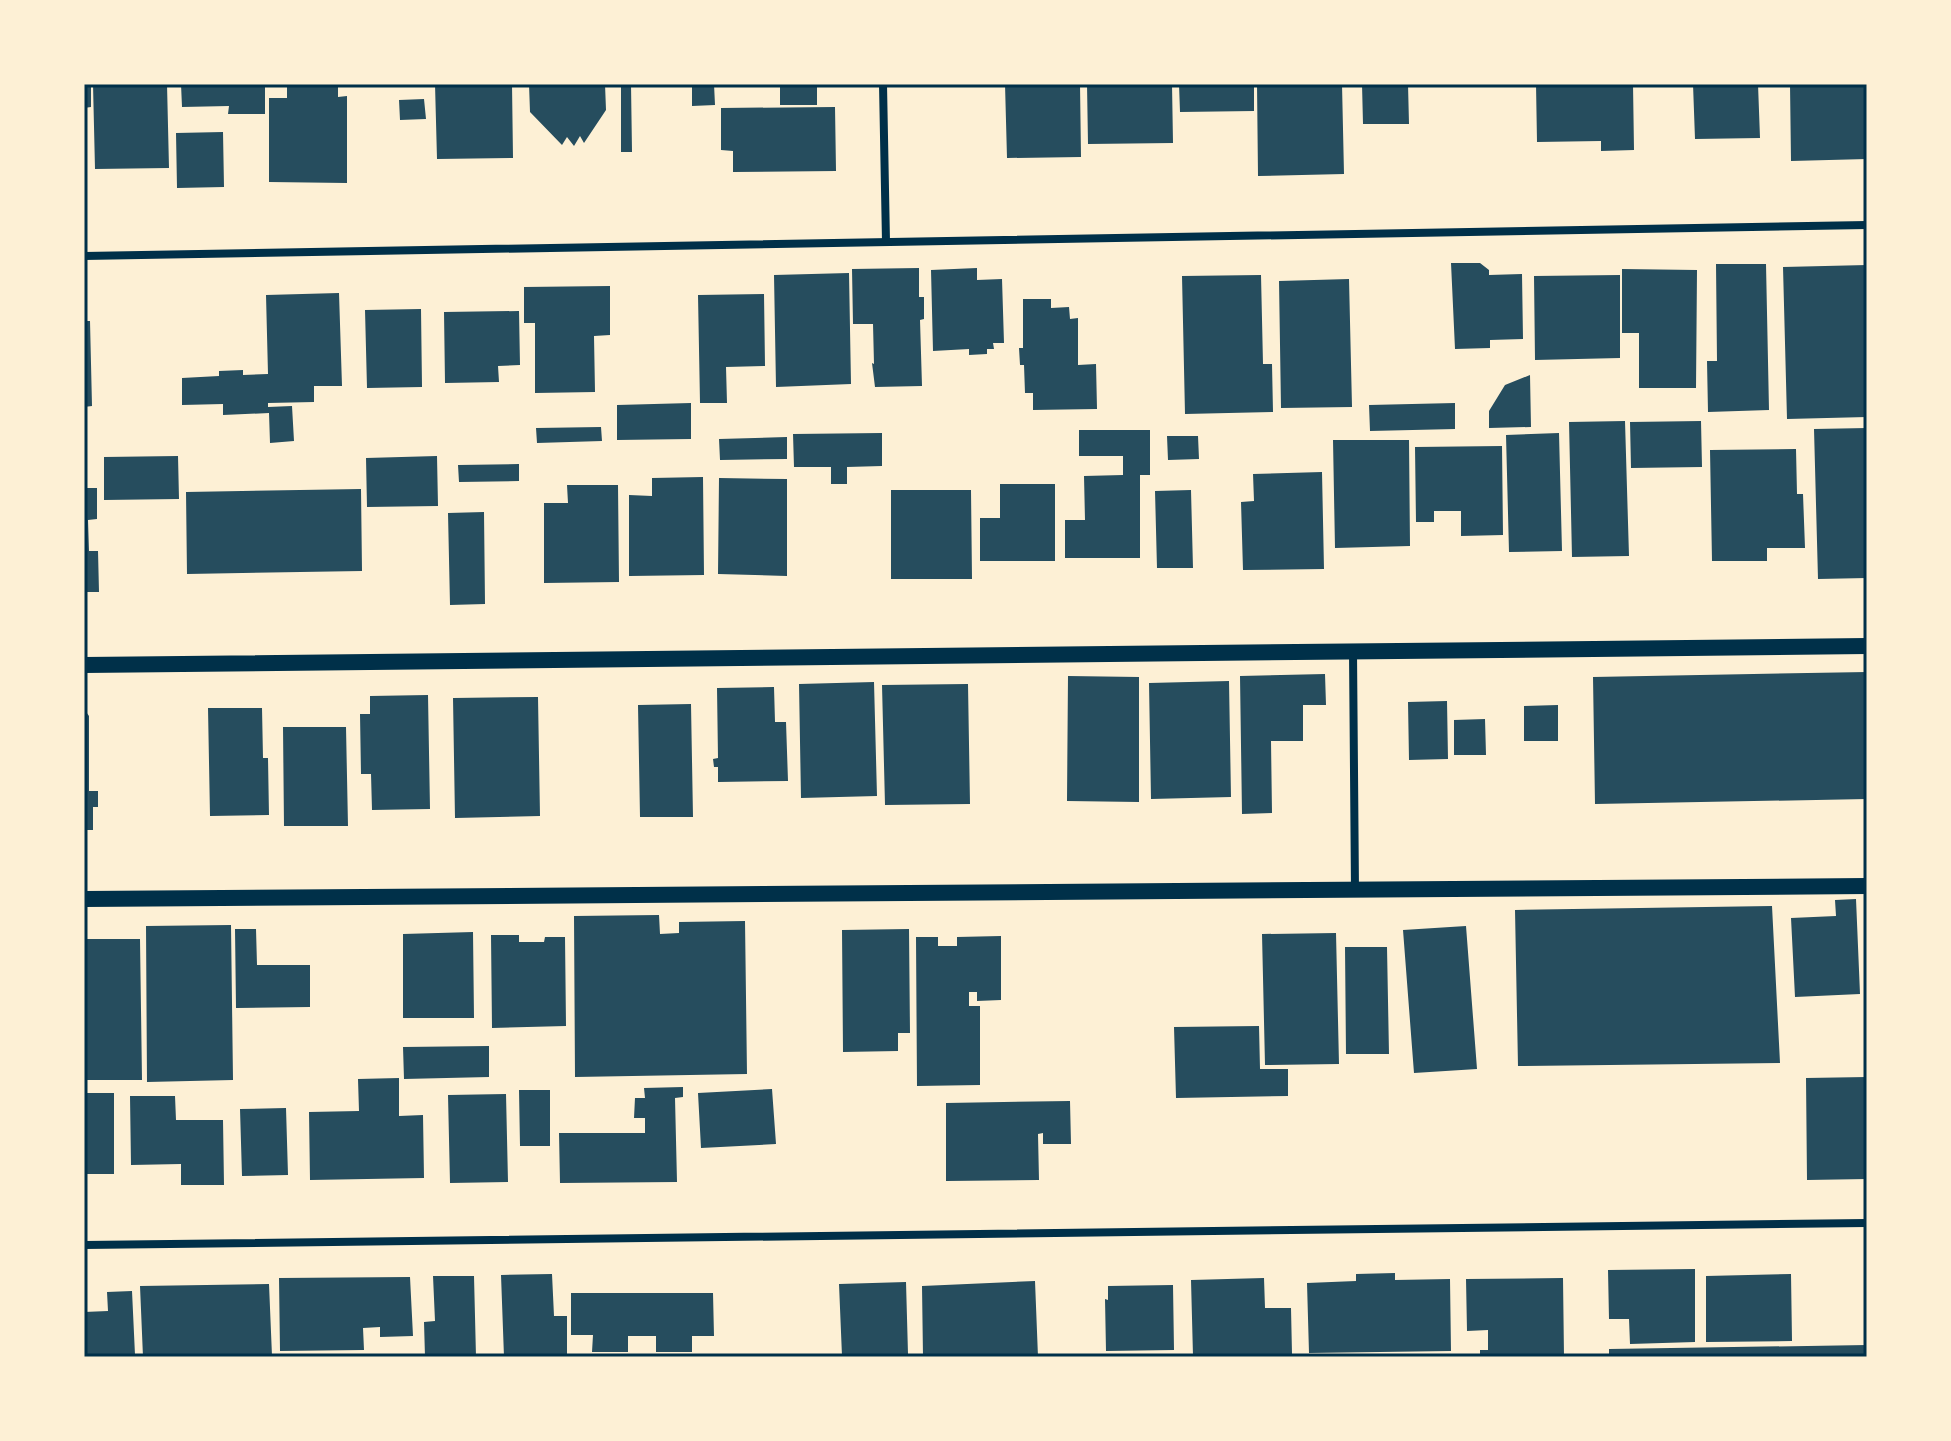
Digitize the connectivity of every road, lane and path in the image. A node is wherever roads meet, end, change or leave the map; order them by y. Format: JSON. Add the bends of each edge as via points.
{"nodes":[{"id":1,"x":883,"y":84,"type":"edge"},
{"id":2,"x":1867,"y":225,"type":"edge"},
{"id":3,"x":886,"y":242,"type":"junction"},
{"id":4,"x":84,"y":256,"type":"edge"},
{"id":5,"x":1867,"y":646,"type":"edge"},
{"id":6,"x":1353,"y":651,"type":"junction"},
{"id":7,"x":84,"y":665,"type":"edge"},
{"id":8,"x":1867,"y":886,"type":"edge"},
{"id":9,"x":1355,"y":890,"type":"junction"},
{"id":10,"x":84,"y":899,"type":"edge"},
{"id":11,"x":1867,"y":1223,"type":"edge"},
{"id":12,"x":84,"y":1245,"type":"edge"}],
"edges":[{"from":1,"to":3,"type":"street"},
{"from":2,"to":3,"type":"street"},
{"from":3,"to":4,"type":"street"},
{"from":5,"to":6,"type":"main road"},
{"from":6,"to":7,"type":"main road"},
{"from":6,"to":9,"type":"street"},
{"from":8,"to":9,"type":"main road"},
{"from":9,"to":10,"type":"main road"},
{"from":11,"to":12,"type":"street"}]}
